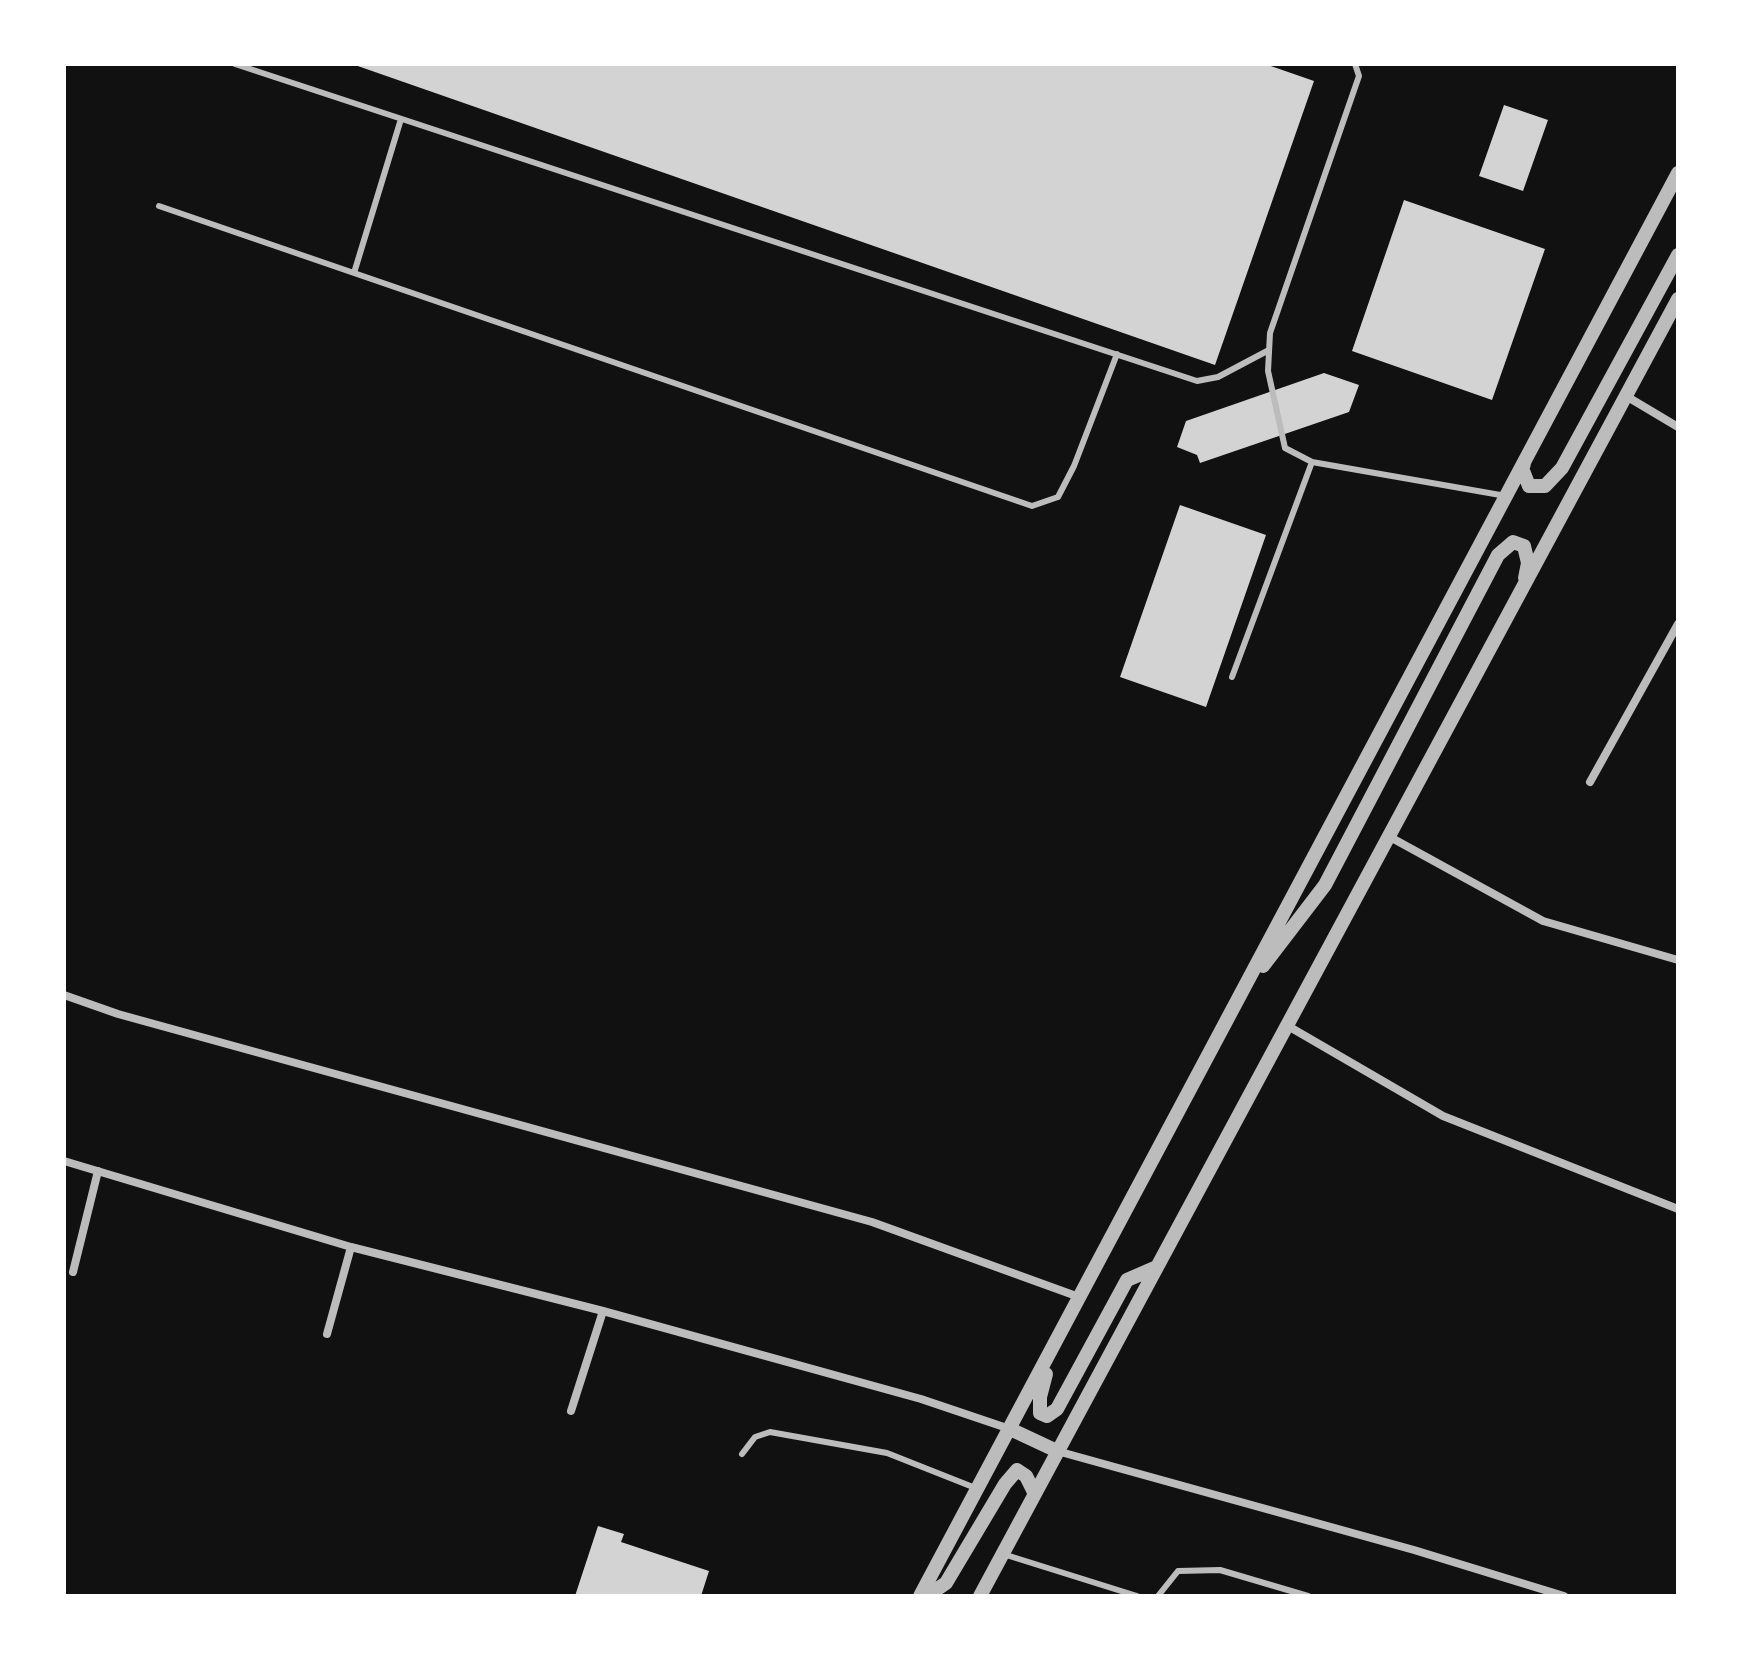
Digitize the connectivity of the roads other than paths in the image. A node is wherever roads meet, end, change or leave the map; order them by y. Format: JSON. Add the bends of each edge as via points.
{"nodes":[{"id":1,"x":235,"y":64,"type":"edge"},
{"id":2,"x":1355,"y":64,"type":"edge"},
{"id":3,"x":401,"y":119,"type":"junction"},
{"id":4,"x":1678,"y":173,"type":"edge"},
{"id":5,"x":159,"y":206,"type":"dead end"},
{"id":6,"x":1678,"y":255,"type":"edge"},
{"id":7,"x":354,"y":273,"type":"junction"},
{"id":8,"x":1678,"y":299,"type":"edge"},
{"id":9,"x":1269,"y":350,"type":"junction"},
{"id":10,"x":1117,"y":354,"type":"junction"},
{"id":11,"x":1626,"y":396,"type":"junction"},
{"id":12,"x":1678,"y":427,"type":"edge"},
{"id":13,"x":1534,"y":443,"type":"junction"},
{"id":14,"x":1312,"y":462,"type":"junction"},
{"id":15,"x":1506,"y":496,"type":"junction"},
{"id":16,"x":1522,"y":591,"type":"junction"},
{"id":17,"x":1678,"y":624,"type":"edge"},
{"id":18,"x":1232,"y":677,"type":"dead end"},
{"id":19,"x":1590,"y":782,"type":"dead end"},
{"id":20,"x":1390,"y":837,"type":"junction"},
{"id":21,"x":1678,"y":960,"type":"edge"},
{"id":22,"x":64,"y":995,"type":"edge"},
{"id":23,"x":1240,"y":995,"type":"junction"},
{"id":24,"x":1288,"y":1026,"type":"junction"},
{"id":25,"x":64,"y":1161,"type":"edge"},
{"id":26,"x":98,"y":1171,"type":"junction"},
{"id":27,"x":1678,"y":1209,"type":"edge"},
{"id":28,"x":351,"y":1247,"type":"junction"},
{"id":29,"x":1157,"y":1267,"type":"junction"},
{"id":30,"x":73,"y":1272,"type":"dead end"},
{"id":31,"x":1079,"y":1297,"type":"junction"},
{"id":32,"x":603,"y":1311,"type":"junction"},
{"id":33,"x":327,"y":1334,"type":"dead end"},
{"id":34,"x":1053,"y":1346,"type":"junction"},
{"id":35,"x":571,"y":1411,"type":"dead end"},
{"id":36,"x":1010,"y":1429,"type":"junction"},
{"id":37,"x":1057,"y":1451,"type":"junction"},
{"id":38,"x":742,"y":1454,"type":"dead end"},
{"id":39,"x":978,"y":1489,"type":"junction"},
{"id":40,"x":1035,"y":1494,"type":"junction"},
{"id":41,"x":1003,"y":1554,"type":"junction"},
{"id":42,"x":920,"y":1596,"type":"edge"},
{"id":43,"x":927,"y":1596,"type":"edge"},
{"id":44,"x":980,"y":1596,"type":"edge"},
{"id":45,"x":1137,"y":1596,"type":"edge"},
{"id":46,"x":1158,"y":1596,"type":"edge"},
{"id":47,"x":1308,"y":1596,"type":"edge"},
{"id":48,"x":1564,"y":1596,"type":"edge"}],
"edges":[{"from":1,"to":3,"type":"lane"},
{"from":2,"to":9,"type":"lane","via":[[1359,76],[1270,333]]},
{"from":3,"to":7,"type":"lane"},
{"from":3,"to":10,"type":"lane"},
{"from":4,"to":13,"type":"street"},
{"from":5,"to":7,"type":"lane"},
{"from":6,"to":13,"type":"street","via":[[1562,468],[1545,486],[1529,486],[1522,468]]},
{"from":7,"to":10,"type":"lane","via":[[1032,506],[1058,497]]},
{"from":8,"to":11,"type":"street"},
{"from":9,"to":10,"type":"lane","via":[[1218,377],[1197,381]]},
{"from":9,"to":14,"type":"lane","via":[[1268,371],[1285,448]]},
{"from":11,"to":12,"type":"street"},
{"from":11,"to":16,"type":"street"},
{"from":13,"to":15,"type":"street"},
{"from":14,"to":15,"type":"lane"},
{"from":14,"to":18,"type":"lane"},
{"from":15,"to":23,"type":"street"},
{"from":16,"to":20,"type":"street"},
{"from":16,"to":23,"type":"street","via":[[1528,563],[1524,546],[1513,542],[1498,555],[1325,885]]},
{"from":17,"to":19,"type":"street"},
{"from":20,"to":21,"type":"street","via":[[1543,921]]},
{"from":20,"to":24,"type":"street"},
{"from":22,"to":31,"type":"street","via":[[872,1222]]},
{"from":23,"to":31,"type":"street"},
{"from":24,"to":27,"type":"street","via":[[1443,1116]]},
{"from":24,"to":29,"type":"street"},
{"from":25,"to":26,"type":"street"},
{"from":26,"to":28,"type":"street"},
{"from":26,"to":30,"type":"street"},
{"from":28,"to":32,"type":"street"},
{"from":28,"to":33,"type":"street"},
{"from":29,"to":34,"type":"street","via":[[1127,1280],[1057,1409],[1047,1416],[1040,1413],[1040,1397]]},
{"from":29,"to":37,"type":"street"},
{"from":31,"to":34,"type":"street"},
{"from":32,"to":35,"type":"street"},
{"from":32,"to":36,"type":"street","via":[[921,1399]]},
{"from":34,"to":36,"type":"street"},
{"from":36,"to":37,"type":"street"},
{"from":36,"to":39,"type":"street"},
{"from":37,"to":40,"type":"street"},
{"from":37,"to":48,"type":"street"},
{"from":38,"to":39,"type":"lane","via":[[755,1437],[770,1432],[887,1453]]},
{"from":39,"to":42,"type":"street"},
{"from":40,"to":41,"type":"street"},
{"from":40,"to":43,"type":"street","via":[[1017,1470],[946,1583]]},
{"from":41,"to":44,"type":"street"},
{"from":41,"to":45,"type":"lane"},
{"from":46,"to":47,"type":"lane","via":[[1178,1571],[1220,1570]]}]}
